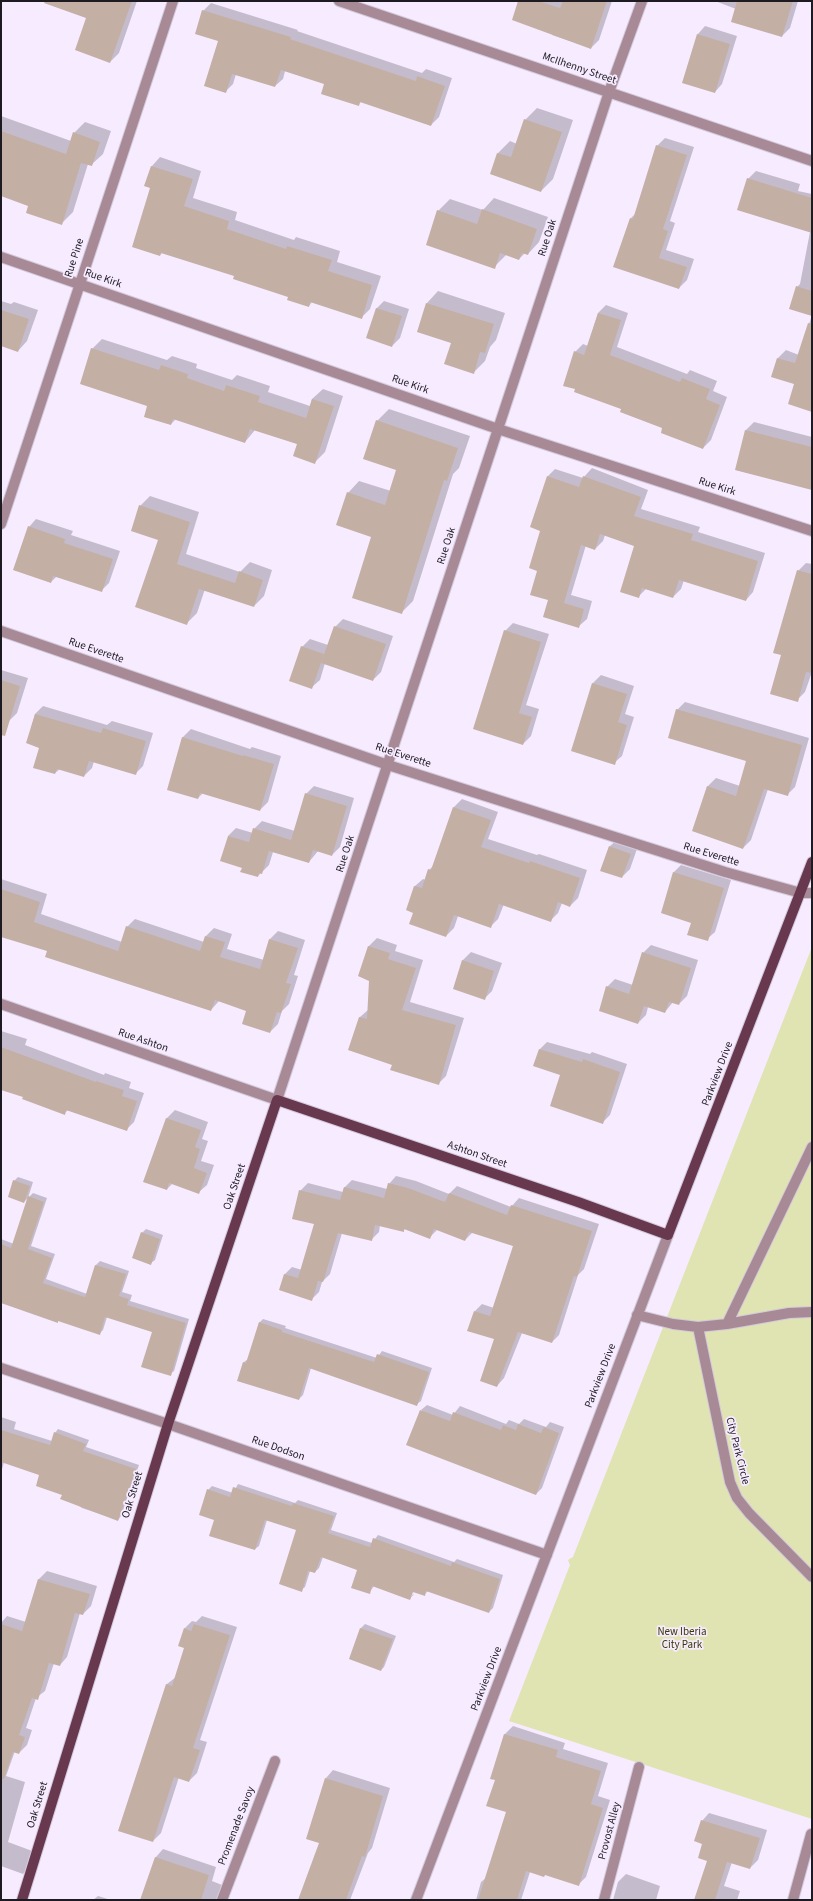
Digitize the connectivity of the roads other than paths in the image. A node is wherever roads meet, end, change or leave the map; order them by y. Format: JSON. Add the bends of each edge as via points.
{"nodes":[{"id":1,"x":173,"y":1,"type":"edge"},
{"id":2,"x":339,"y":1,"type":"edge"},
{"id":3,"x":642,"y":1,"type":"edge"},
{"id":4,"x":609,"y":92,"type":"junction"},
{"id":5,"x":812,"y":161,"type":"edge"},
{"id":6,"x":1,"y":257,"type":"edge"},
{"id":7,"x":80,"y":283,"type":"junction"},
{"id":8,"x":498,"y":429,"type":"junction"},
{"id":9,"x":1,"y":524,"type":"edge"},
{"id":10,"x":812,"y":531,"type":"edge"},
{"id":11,"x":1,"y":631,"type":"edge"},
{"id":12,"x":388,"y":765,"type":"junction"},
{"id":13,"x":812,"y":862,"type":"edge"},
{"id":14,"x":800,"y":893,"type":"junction"},
{"id":15,"x":812,"y":893,"type":"edge"},
{"id":16,"x":1,"y":1004,"type":"edge"},
{"id":17,"x":277,"y":1100,"type":"junction"},
{"id":18,"x":812,"y":1147,"type":"edge"},
{"id":19,"x":668,"y":1235,"type":"junction"},
{"id":20,"x":812,"y":1312,"type":"edge"},
{"id":21,"x":637,"y":1315,"type":"junction"},
{"id":22,"x":727,"y":1324,"type":"junction"},
{"id":23,"x":698,"y":1327,"type":"junction"},
{"id":24,"x":1,"y":1368,"type":"edge"},
{"id":25,"x":168,"y":1424,"type":"junction"},
{"id":26,"x":547,"y":1555,"type":"junction"},
{"id":27,"x":812,"y":1577,"type":"edge"},
{"id":28,"x":275,"y":1761,"type":"dead end"},
{"id":29,"x":639,"y":1767,"type":"dead end"},
{"id":30,"x":811,"y":1834,"type":"edge"},
{"id":31,"x":22,"y":1900,"type":"edge"},
{"id":32,"x":222,"y":1900,"type":"edge"},
{"id":33,"x":416,"y":1900,"type":"edge"},
{"id":34,"x":604,"y":1900,"type":"edge"},
{"id":35,"x":793,"y":1900,"type":"edge"}],
"edges":[{"from":1,"to":7,"type":"street","name":"Rue Pine"},
{"from":2,"to":4,"type":"street","name":"McIlhenny Street"},
{"from":3,"to":4,"type":"street","name":"Rue Oak"},
{"from":4,"to":5,"type":"street","name":"McIlhenny Street"},
{"from":4,"to":8,"type":"street","name":"Rue Oak"},
{"from":6,"to":7,"type":"street","name":"Rue Kirk"},
{"from":7,"to":8,"type":"street","name":"Rue Kirk"},
{"from":7,"to":9,"type":"street","name":"Rue Pine"},
{"from":8,"to":10,"type":"street","name":"Rue Kirk"},
{"from":8,"to":12,"type":"street","name":"Rue Oak"},
{"from":11,"to":12,"type":"street","name":"Rue Everette"},
{"from":12,"to":14,"type":"street","name":"Rue Everette","via":[[725,872]]},
{"from":12,"to":17,"type":"street","name":"Rue Oak"},
{"from":13,"to":14,"type":"main road","name":"Parkview Drive"},
{"from":14,"to":15,"type":"street"},
{"from":14,"to":19,"type":"main road","name":"Parkview Drive"},
{"from":16,"to":17,"type":"street","name":"Rue Ashton"},
{"from":17,"to":19,"type":"main road","name":"Ashton Street"},
{"from":17,"to":25,"type":"main road","name":"Oak Street"},
{"from":18,"to":22,"type":"street"},
{"from":19,"to":21,"type":"street","name":"Parkview Drive"},
{"from":20,"to":22,"type":"street","via":[[789,1313]]},
{"from":21,"to":23,"type":"street"},
{"from":21,"to":26,"type":"street","name":"Parkview Drive"},
{"from":22,"to":23,"type":"street"},
{"from":23,"to":27,"type":"street","name":"City Park Circle","via":[[730,1482],[749,1513]]},
{"from":24,"to":25,"type":"street","name":"Rue Dodson"},
{"from":25,"to":26,"type":"street","name":"Rue Dodson"},
{"from":25,"to":31,"type":"main road","name":"Oak Street"},
{"from":26,"to":33,"type":"street","name":"Parkview Drive"},
{"from":28,"to":32,"type":"street","name":"Promenade Savoy"},
{"from":29,"to":34,"type":"street","name":"Provost Alley"},
{"from":30,"to":35,"type":"street"}]}
